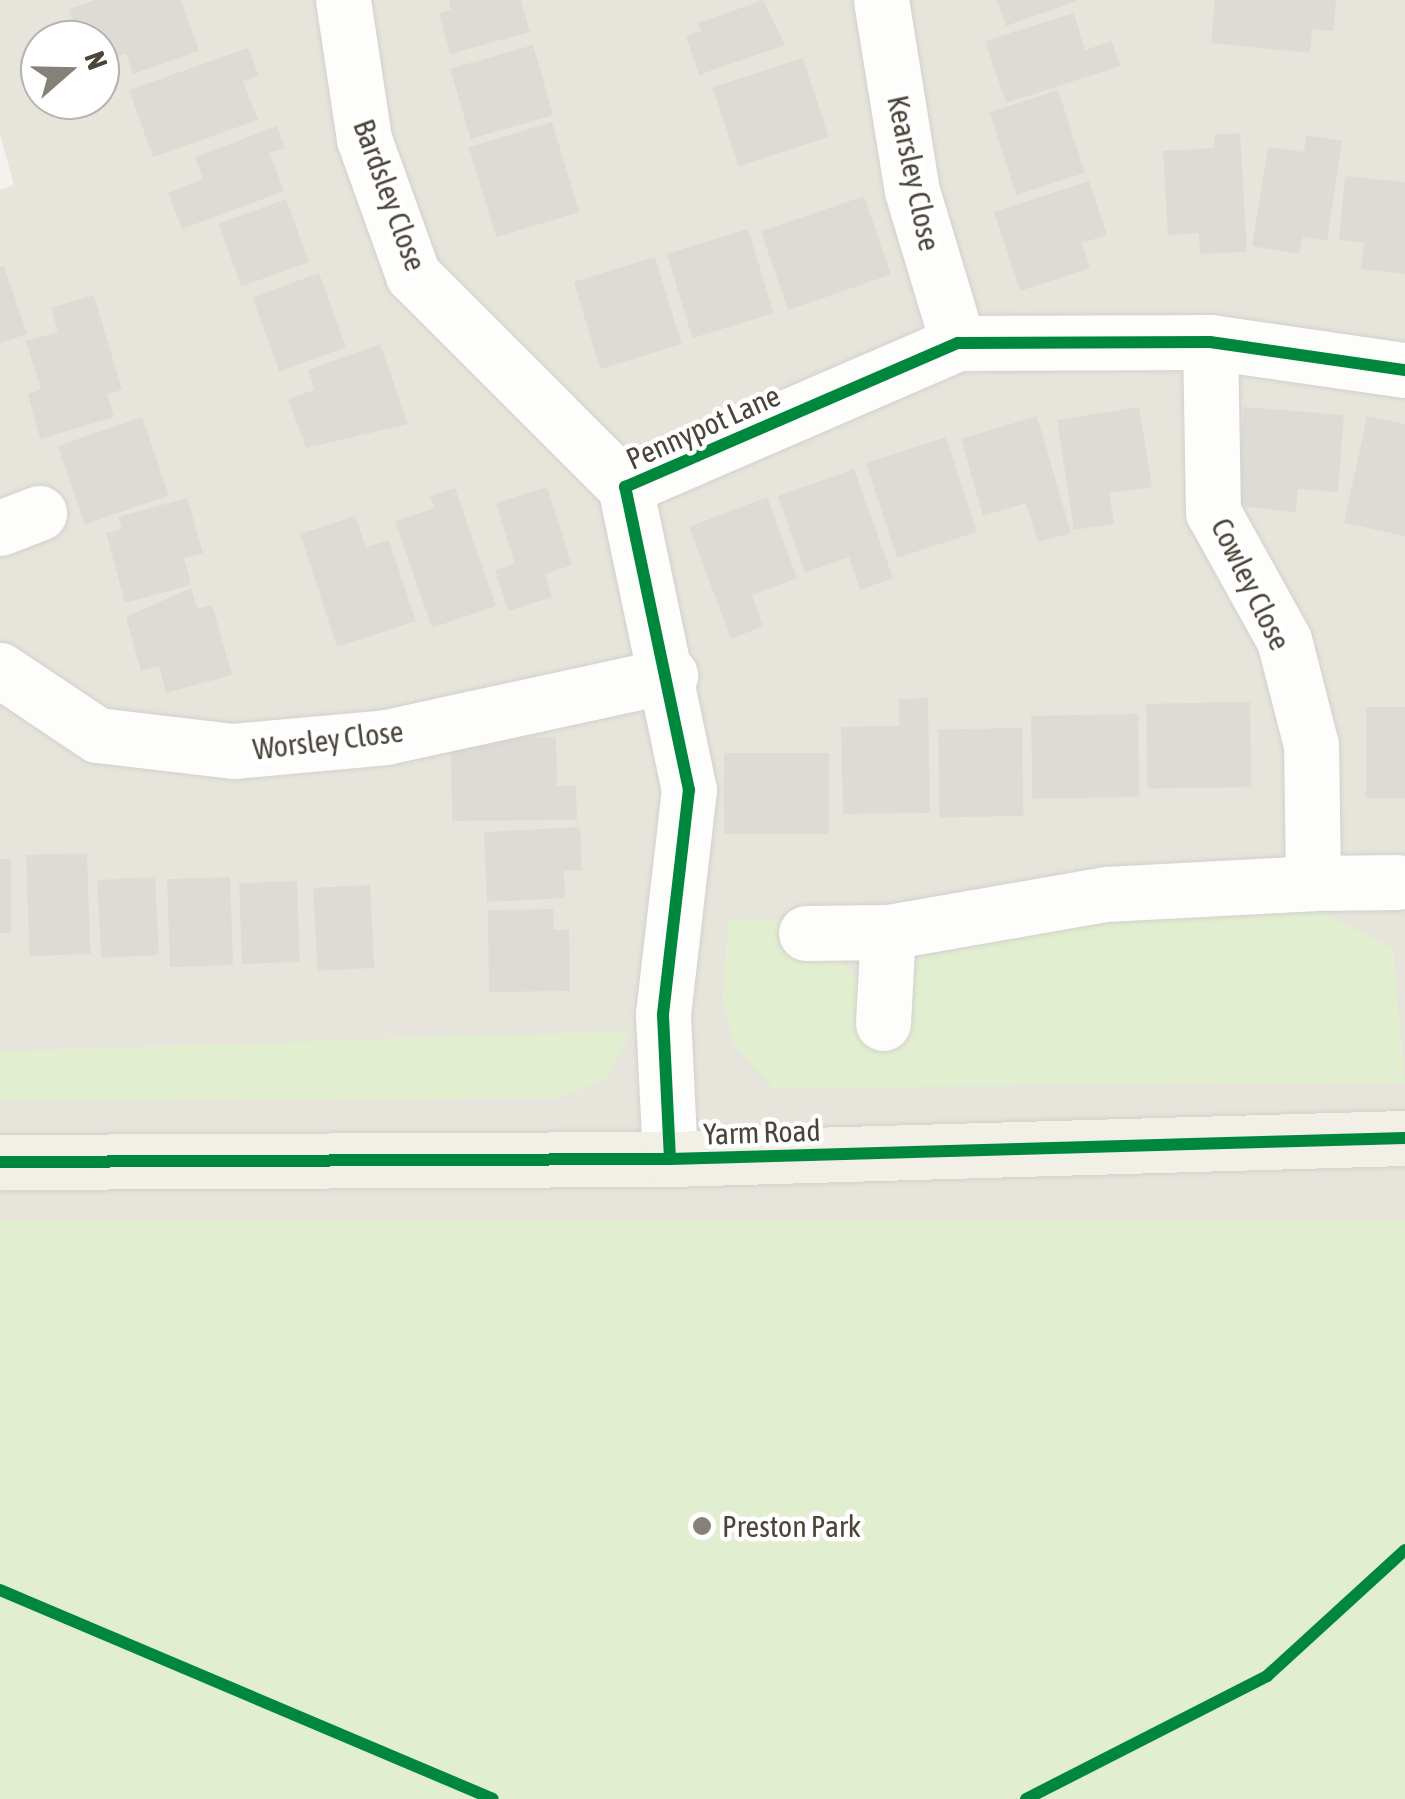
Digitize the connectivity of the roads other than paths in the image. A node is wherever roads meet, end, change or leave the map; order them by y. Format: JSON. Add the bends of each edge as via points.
{"nodes":[{"id":1,"x":342,"y":0,"type":"edge"},
{"id":2,"x":881,"y":0,"type":"edge"},
{"id":3,"x":1210,"y":342,"type":"junction"},
{"id":4,"x":958,"y":343,"type":"junction"},
{"id":5,"x":1405,"y":370,"type":"edge"},
{"id":6,"x":625,"y":487,"type":"junction"},
{"id":7,"x":0,"y":670,"type":"edge"},
{"id":8,"x":670,"y":675,"type":"junction"},
{"id":9,"x":1313,"y":882,"type":"junction"},
{"id":10,"x":1398,"y":882,"type":"dead end"},
{"id":11,"x":888,"y":932,"type":"junction"},
{"id":12,"x":806,"y":933,"type":"dead end"},
{"id":13,"x":884,"y":1022,"type":"dead end"},
{"id":14,"x":1405,"y":1138,"type":"edge"},
{"id":15,"x":670,"y":1160,"type":"junction"},
{"id":16,"x":0,"y":1162,"type":"edge"}],
"edges":[{"from":1,"to":6,"type":"street","name":"Bardsley Close","via":[[364,139],[413,274]]},
{"from":2,"to":4,"type":"street","name":"Kearsley Close","via":[[912,191]]},
{"from":3,"to":4,"type":"street","name":"Pennypot Lane"},
{"from":3,"to":5,"type":"street","name":"Pennypot Lane"},
{"from":3,"to":9,"type":"street","name":"Cowley Close","via":[[1213,512],[1284,640],[1311,745]]},
{"from":4,"to":6,"type":"street","name":"Pennypot Lane"},
{"from":6,"to":8,"type":"street","name":"Pennypot Lane"},
{"from":7,"to":8,"type":"street","name":"Worsley Close","via":[[97,735],[232,751],[386,737]]},
{"from":8,"to":15,"type":"street","name":"Pennypot Lane","via":[[689,790],[664,1014]]},
{"from":9,"to":10,"type":"street"},
{"from":9,"to":11,"type":"street","via":[[1106,894]]},
{"from":11,"to":12,"type":"street"},
{"from":11,"to":13,"type":"street"},
{"from":14,"to":15,"type":"main road","name":"Yarm Road"},
{"from":15,"to":16,"type":"main road","name":"Yarm Road"}]}
